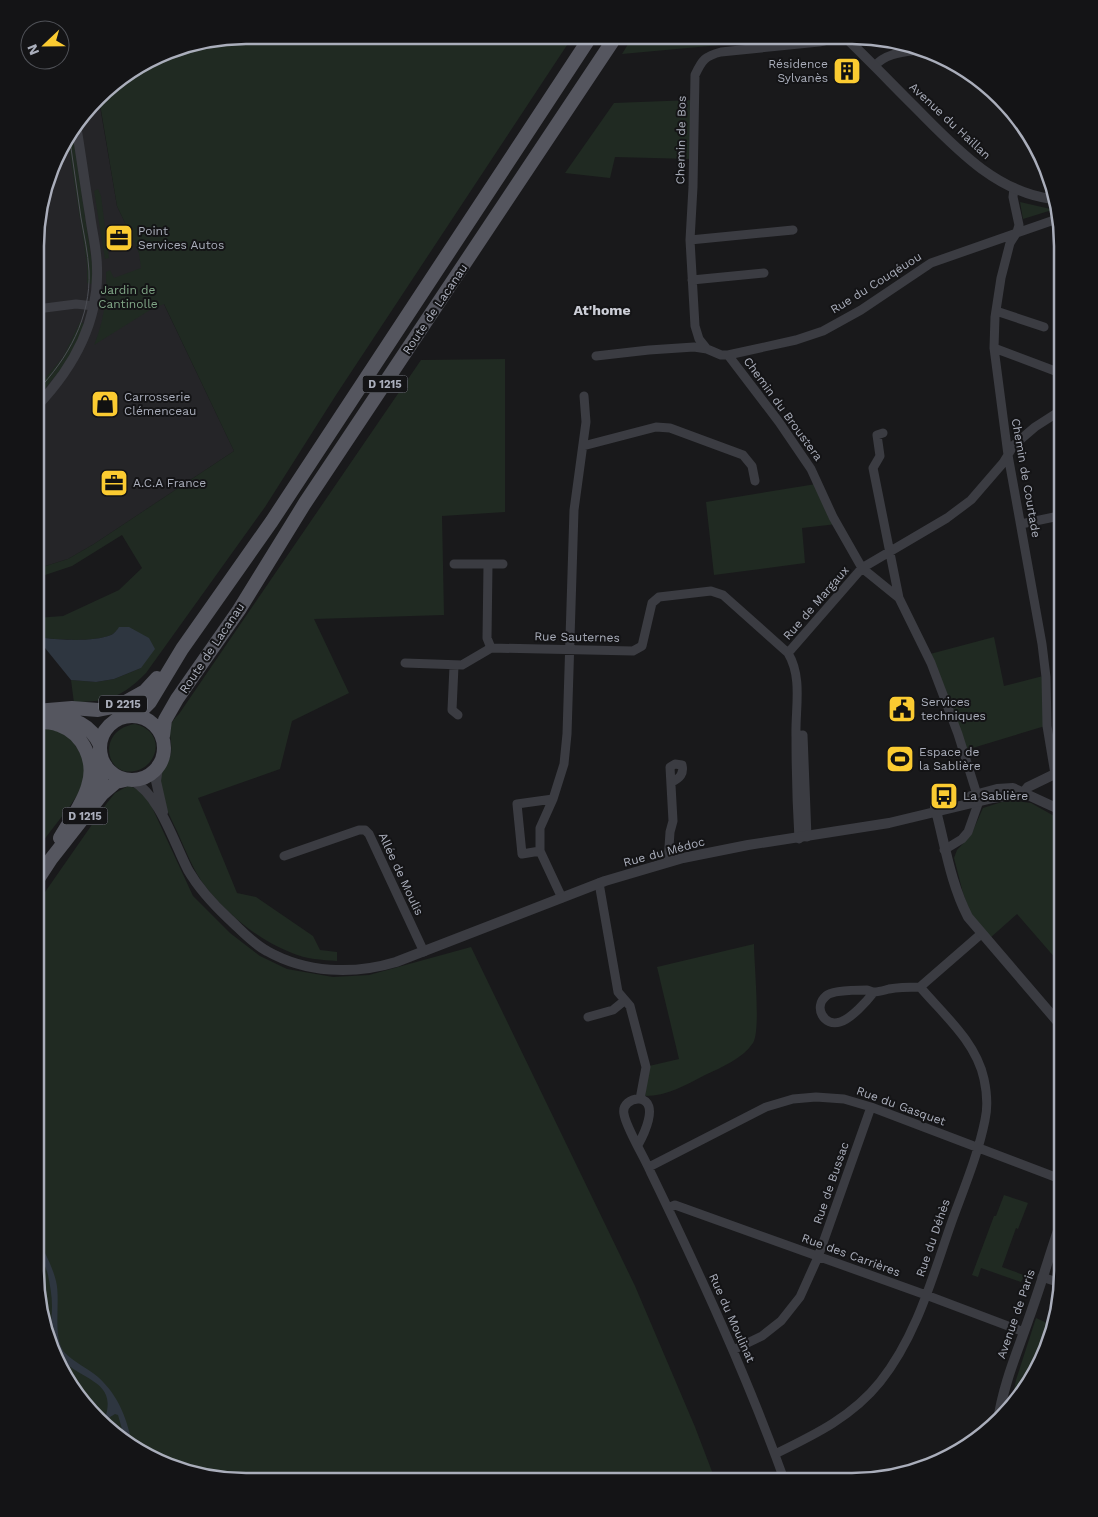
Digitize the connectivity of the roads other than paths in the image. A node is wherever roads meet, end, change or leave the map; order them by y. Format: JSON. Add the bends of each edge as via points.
{"nodes":[{"id":1,"x":585,"y":44,"type":"edge"},
{"id":2,"x":611,"y":44,"type":"edge"},
{"id":3,"x":799,"y":44,"type":"edge"},
{"id":4,"x":852,"y":44,"type":"edge"},
{"id":5,"x":909,"y":52,"type":"edge"},
{"id":6,"x":875,"y":66,"type":"junction"},
{"id":7,"x":78,"y":135,"type":"edge"},
{"id":8,"x":1014,"y":188,"type":"junction"},
{"id":9,"x":1048,"y":199,"type":"edge"},
{"id":10,"x":1053,"y":220,"type":"edge"},
{"id":11,"x":793,"y":230,"type":"dead end"},
{"id":12,"x":1017,"y":232,"type":"junction"},
{"id":13,"x":690,"y":240,"type":"junction"},
{"id":14,"x":764,"y":273,"type":"dead end"},
{"id":15,"x":692,"y":280,"type":"junction"},
{"id":16,"x":94,"y":306,"type":"junction"},
{"id":17,"x":44,"y":309,"type":"edge"},
{"id":18,"x":996,"y":312,"type":"junction"},
{"id":19,"x":1044,"y":327,"type":"dead end"},
{"id":20,"x":994,"y":348,"type":"junction"},
{"id":21,"x":707,"y":349,"type":"junction"},
{"id":22,"x":728,"y":355,"type":"junction"},
{"id":23,"x":596,"y":356,"type":"dead end"},
{"id":24,"x":1054,"y":371,"type":"edge"},
{"id":25,"x":584,"y":396,"type":"dead end"},
{"id":26,"x":44,"y":398,"type":"edge"},
{"id":27,"x":1054,"y":414,"type":"edge"},
{"id":28,"x":883,"y":433,"type":"dead end"},
{"id":29,"x":583,"y":446,"type":"junction"},
{"id":30,"x":1008,"y":455,"type":"junction"},
{"id":31,"x":755,"y":481,"type":"dead end"},
{"id":32,"x":1054,"y":517,"type":"edge"},
{"id":33,"x":1021,"y":524,"type":"junction"},
{"id":34,"x":890,"y":551,"type":"junction"},
{"id":35,"x":454,"y":564,"type":"dead end"},
{"id":36,"x":503,"y":564,"type":"dead end"},
{"id":37,"x":488,"y":565,"type":"junction"},
{"id":38,"x":862,"y":568,"type":"junction"},
{"id":39,"x":899,"y":598,"type":"junction"},
{"id":40,"x":491,"y":648,"type":"junction"},
{"id":41,"x":182,"y":649,"type":"junction"},
{"id":42,"x":570,"y":649,"type":"junction"},
{"id":43,"x":788,"y":653,"type":"junction"},
{"id":44,"x":405,"y":663,"type":"dead end"},
{"id":45,"x":454,"y":666,"type":"junction"},
{"id":46,"x":44,"y":714,"type":"edge"},
{"id":47,"x":44,"y":715,"type":"edge"},
{"id":48,"x":134,"y":715,"type":"junction"},
{"id":49,"x":458,"y":715,"type":"dead end"},
{"id":50,"x":44,"y":716,"type":"edge"},
{"id":51,"x":44,"y":718,"type":"edge"},
{"id":52,"x":115,"y":720,"type":"junction"},
{"id":53,"x":163,"y":736,"type":"junction"},
{"id":54,"x":100,"y":745,"type":"junction"},
{"id":55,"x":1054,"y":753,"type":"edge"},
{"id":56,"x":102,"y":761,"type":"junction"},
{"id":57,"x":158,"y":768,"type":"junction"},
{"id":58,"x":1054,"y":774,"type":"edge"},
{"id":59,"x":129,"y":780,"type":"junction"},
{"id":60,"x":672,"y":782,"type":"dead end"},
{"id":61,"x":1023,"y":793,"type":"junction"},
{"id":62,"x":978,"y":798,"type":"junction"},
{"id":63,"x":553,"y":799,"type":"junction"},
{"id":64,"x":1054,"y":806,"type":"edge"},
{"id":65,"x":936,"y":812,"type":"junction"},
{"id":66,"x":164,"y":818,"type":"junction"},
{"id":67,"x":60,"y":838,"type":"junction"},
{"id":68,"x":803,"y":838,"type":"junction"},
{"id":69,"x":944,"y":850,"type":"junction"},
{"id":70,"x":540,"y":851,"type":"junction"},
{"id":71,"x":284,"y":856,"type":"dead end"},
{"id":72,"x":51,"y":859,"type":"junction"},
{"id":73,"x":668,"y":862,"type":"junction"},
{"id":74,"x":44,"y":870,"type":"edge"},
{"id":75,"x":599,"y":883,"type":"junction"},
{"id":76,"x":562,"y":898,"type":"junction"},
{"id":77,"x":981,"y":934,"type":"junction"},
{"id":78,"x":424,"y":952,"type":"junction"},
{"id":79,"x":920,"y":987,"type":"junction"},
{"id":80,"x":874,"y":992,"type":"junction"},
{"id":81,"x":624,"y":1001,"type":"junction"},
{"id":82,"x":588,"y":1017,"type":"dead end"},
{"id":83,"x":1054,"y":1018,"type":"edge"},
{"id":84,"x":640,"y":1099,"type":"junction"},
{"id":85,"x":871,"y":1107,"type":"junction"},
{"id":86,"x":638,"y":1145,"type":"junction"},
{"id":87,"x":978,"y":1148,"type":"junction"},
{"id":88,"x":649,"y":1167,"type":"junction"},
{"id":89,"x":1054,"y":1177,"type":"edge"},
{"id":90,"x":668,"y":1208,"type":"junction"},
{"id":91,"x":1054,"y":1240,"type":"edge"},
{"id":92,"x":818,"y":1257,"type":"junction"},
{"id":93,"x":1042,"y":1277,"type":"junction"},
{"id":94,"x":1054,"y":1281,"type":"edge"},
{"id":95,"x":926,"y":1295,"type":"junction"},
{"id":96,"x":1024,"y":1332,"type":"junction"},
{"id":97,"x":733,"y":1350,"type":"junction"},
{"id":98,"x":1000,"y":1408,"type":"edge"},
{"id":99,"x":775,"y":1454,"type":"junction"},
{"id":100,"x":782,"y":1473,"type":"edge"}],
"edges":[{"from":1,"to":41,"type":"main road","name":"Route de Lacanau","number":"D 1215","via":[[272,521]]},
{"from":2,"to":53,"type":"main road","name":"Route de Lacanau","number":"D 1215","via":[[173,706],[165,720]]},
{"from":3,"to":13,"type":"street","name":"Chemin de Bos","via":[[721,52],[709,55],[700,64],[695,75]]},
{"from":4,"to":6,"type":"street","name":"Avenue du Haillan"},
{"from":5,"to":6,"type":"street","via":[[889,56]]},
{"from":6,"to":8,"type":"street","name":"Avenue du Haillan","via":[[965,155]]},
{"from":7,"to":16,"type":"street","via":[[97,262]]},
{"from":8,"to":9,"type":"street","name":"Avenue du Haillan"},
{"from":8,"to":12,"type":"street","name":"Chemin de Courtade"},
{"from":10,"to":12,"type":"street","name":"Rue du Couqéuou"},
{"from":11,"to":13,"type":"street"},
{"from":12,"to":18,"type":"street","name":"Chemin de Courtade","via":[[1010,243]]},
{"from":12,"to":22,"type":"street","name":"Rue du Couqéuou","via":[[931,263],[823,331]]},
{"from":13,"to":15,"type":"street","name":"Chemin de Bos"},
{"from":14,"to":15,"type":"street"},
{"from":15,"to":21,"type":"street","name":"Chemin de Bos","via":[[695,326]]},
{"from":16,"to":17,"type":"street","via":[[76,304]]},
{"from":16,"to":26,"type":"street","via":[[80,349]]},
{"from":18,"to":19,"type":"street"},
{"from":18,"to":20,"type":"street","name":"Chemin de Courtade"},
{"from":20,"to":24,"type":"street"},
{"from":20,"to":30,"type":"street","name":"Chemin de Courtade"},
{"from":21,"to":22,"type":"street","name":"Rue du Couqéuou"},
{"from":21,"to":23,"type":"street","name":"Rue du Couqéuou","via":[[694,347]]},
{"from":22,"to":38,"type":"street","name":"Chemin du Broustera","via":[[811,469]]},
{"from":25,"to":29,"type":"street","via":[[586,422]]},
{"from":27,"to":30,"type":"street","name":"Rue de Margaux","via":[[1034,426]]},
{"from":28,"to":34,"type":"street","via":[[877,435],[880,456],[873,468]]},
{"from":29,"to":31,"type":"street","via":[[656,427],[670,428],[743,455],[752,466]]},
{"from":29,"to":42,"type":"street","via":[[574,510]]},
{"from":30,"to":33,"type":"street","name":"Chemin de Courtade"},
{"from":30,"to":34,"type":"street","name":"Rue de Margaux","via":[[971,500]]},
{"from":32,"to":33,"type":"street"},
{"from":33,"to":55,"type":"street","name":"Chemin de Courtade","via":[[1042,644],[1047,726]]},
{"from":34,"to":38,"type":"street","name":"Rue de Margaux"},
{"from":34,"to":39,"type":"street"},
{"from":35,"to":37,"type":"street"},
{"from":36,"to":37,"type":"street"},
{"from":37,"to":40,"type":"street","via":[[487,638]]},
{"from":38,"to":39,"type":"street","name":"Chemin du Broustera"},
{"from":38,"to":43,"type":"street","name":"Rue de Margaux"},
{"from":39,"to":62,"type":"street","name":"Chemin du Broustera","via":[[931,663]]},
{"from":40,"to":42,"type":"street","name":"Rue Sauternes"},
{"from":40,"to":45,"type":"street","via":[[467,663]]},
{"from":41,"to":46,"type":"main road","number":"D 2215","via":[[151,685],[128,702],[107,709],[72,708]]},
{"from":41,"to":48,"type":"main road","name":"Route de Lacanau","number":"D 1215","via":[[150,702]]},
{"from":42,"to":43,"type":"street","name":"Rue Sauternes","via":[[633,651],[642,646],[652,603],[659,598],[711,591],[723,595]]},
{"from":42,"to":63,"type":"street","via":[[568,734],[564,764]]},
{"from":43,"to":68,"type":"street","name":"Rue Sauternes","via":[[795,664],[796,736],[803,735]]},
{"from":44,"to":45,"type":"street"},
{"from":45,"to":49,"type":"street","via":[[452,710]]},
{"from":47,"to":52,"type":"main road","number":"D 2215","via":[[72,713],[98,720]]},
{"from":48,"to":52,"type":"main road"},
{"from":48,"to":53,"type":"main road","via":[[152,722]]},
{"from":50,"to":54,"type":"main road","via":[[81,723],[94,733]]},
{"from":51,"to":67,"type":"main road","via":[[65,728],[80,741],[88,755],[91,776]]},
{"from":52,"to":54,"type":"main road","via":[[102,735]]},
{"from":53,"to":57,"type":"main road","via":[[165,747]]},
{"from":54,"to":56,"type":"main road"},
{"from":56,"to":59,"type":"main road","via":[[112,773]]},
{"from":56,"to":67,"type":"main road","number":"D 1215","via":[[100,781]]},
{"from":57,"to":59,"type":"main road","via":[[142,779]]},
{"from":57,"to":66,"type":"street","name":"Rue du Médoc","via":[[156,781]]},
{"from":58,"to":61,"type":"street","via":[[1028,787]]},
{"from":59,"to":66,"type":"street","name":"Rue du Médoc","via":[[144,789]]},
{"from":59,"to":72,"type":"main road","number":"D 1215","via":[[116,782],[102,794]]},
{"from":60,"to":73,"type":"street","via":[[673,821]]},
{"from":61,"to":62,"type":"street","name":"Rue du Médoc","via":[[1013,788],[997,789]]},
{"from":61,"to":64,"type":"street","name":"Rue du Médoc"},
{"from":62,"to":65,"type":"street","name":"Rue du Médoc"},
{"from":62,"to":69,"type":"street","via":[[968,832]]},
{"from":63,"to":70,"type":"street","via":[[540,828]]},
{"from":63,"to":70,"type":"street","via":[[516,804],[522,854]]},
{"from":65,"to":68,"type":"street","name":"Rue du Médoc"},
{"from":65,"to":69,"type":"street"},
{"from":66,"to":78,"type":"street","name":"Rue du Médoc","via":[[201,890],[240,930],[267,951],[318,968],[350,971],[383,966]]},
{"from":67,"to":72,"type":"main road","number":"D 1215"},
{"from":68,"to":73,"type":"street","name":"Rue du Médoc","via":[[748,845]]},
{"from":69,"to":77,"type":"street","via":[[958,897]]},
{"from":70,"to":76,"type":"street"},
{"from":71,"to":78,"type":"street","name":"Allée de Moulis","via":[[365,830]]},
{"from":72,"to":74,"type":"main road","number":"D 1215"},
{"from":73,"to":75,"type":"street","name":"Rue du Médoc"},
{"from":75,"to":76,"type":"street","name":"Rue du Médoc"},
{"from":75,"to":81,"type":"street","via":[[618,992]]},
{"from":76,"to":78,"type":"street","name":"Rue du Médoc"},
{"from":77,"to":79,"type":"street"},
{"from":77,"to":83,"type":"street"},
{"from":79,"to":80,"type":"street"},
{"from":79,"to":87,"type":"street","name":"Rue du Déhès","via":[[969,1045],[984,1076],[986,1119]]},
{"from":80,"to":80,"type":"street","via":[[830,993],[822,1001],[822,1015],[826,1021],[842,1022]]},
{"from":81,"to":82,"type":"street","via":[[612,1010]]},
{"from":81,"to":84,"type":"street","via":[[630,1006],[646,1067]]},
{"from":84,"to":86,"type":"street","via":[[645,1101],[650,1112]]},
{"from":84,"to":86,"type":"street","name":"Rue du Moulinat","via":[[627,1103],[623,1113]]},
{"from":85,"to":87,"type":"street","name":"Rue du Gasquet"},
{"from":85,"to":88,"type":"street","name":"Rue du Gasquet","via":[[844,1099],[816,1097],[766,1107]]},
{"from":85,"to":92,"type":"street","name":"Rue de Bussac"},
{"from":86,"to":88,"type":"street","name":"Rue du Moulinat"},
{"from":87,"to":89,"type":"street","name":"Rue du Gasquet"},
{"from":87,"to":95,"type":"street","name":"Rue du Déhès"},
{"from":88,"to":90,"type":"street","name":"Rue du Moulinat"},
{"from":90,"to":92,"type":"street","name":"Rue des Carrières","via":[[674,1205]]},
{"from":90,"to":97,"type":"street","name":"Rue du Moulinat"},
{"from":91,"to":93,"type":"street","name":"Avenue de Paris"},
{"from":92,"to":95,"type":"street","name":"Rue des Carrières"},
{"from":92,"to":97,"type":"street","name":"Rue de Bussac","via":[[800,1297],[781,1321],[762,1336]]},
{"from":93,"to":94,"type":"street"},
{"from":93,"to":96,"type":"street","name":"Avenue de Paris"},
{"from":95,"to":96,"type":"street","name":"Rue des Carrières"},
{"from":95,"to":99,"type":"street","name":"Rue du Déhès","via":[[904,1348],[868,1396],[822,1431]]},
{"from":96,"to":98,"type":"street","name":"Avenue de Paris"},
{"from":97,"to":99,"type":"street","name":"Rue du Moulinat"},
{"from":99,"to":100,"type":"street","name":"Rue du Moulinat"}]}
